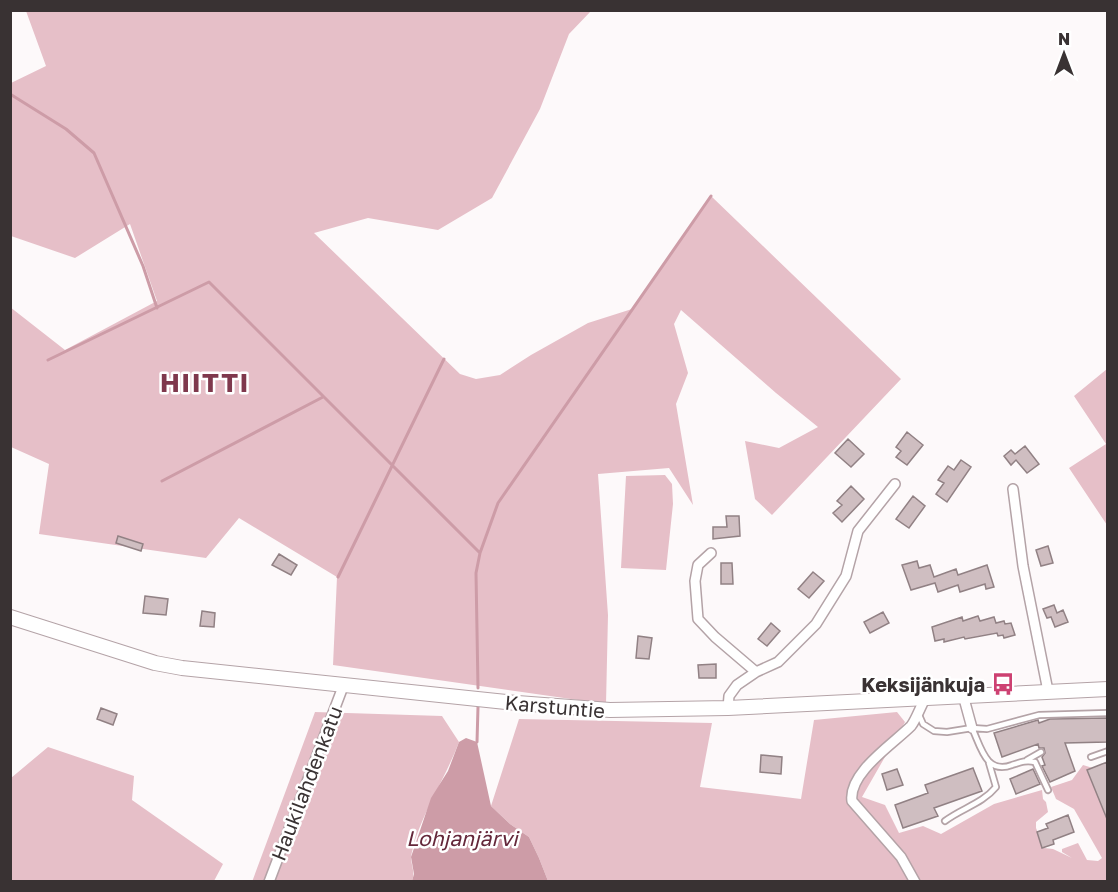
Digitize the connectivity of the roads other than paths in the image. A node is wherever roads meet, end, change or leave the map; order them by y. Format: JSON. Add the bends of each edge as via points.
{"nodes":[{"id":1,"x":895,"y":484,"type":"dead end"},
{"id":2,"x":1013,"y":489,"type":"dead end"},
{"id":3,"x":711,"y":553,"type":"dead end"},
{"id":4,"x":10,"y":617,"type":"edge"},
{"id":5,"x":756,"y":672,"type":"junction"},
{"id":6,"x":344,"y":684,"type":"junction"},
{"id":7,"x":1107,"y":688,"type":"edge"},
{"id":8,"x":1048,"y":691,"type":"junction"},
{"id":9,"x":963,"y":695,"type":"junction"},
{"id":10,"x":926,"y":697,"type":"junction"},
{"id":11,"x":728,"y":708,"type":"junction"},
{"id":12,"x":918,"y":711,"type":"junction"},
{"id":13,"x":1107,"y":713,"type":"edge"},
{"id":14,"x":972,"y":728,"type":"junction"},
{"id":15,"x":1107,"y":751,"type":"edge"},
{"id":16,"x":1041,"y":752,"type":"dead end"},
{"id":17,"x":1091,"y":757,"type":"dead end"},
{"id":18,"x":1027,"y":760,"type":"junction"},
{"id":19,"x":989,"y":763,"type":"junction"},
{"id":20,"x":1048,"y":790,"type":"dead end"},
{"id":21,"x":945,"y":821,"type":"dead end"},
{"id":22,"x":269,"y":882,"type":"edge"},
{"id":23,"x":915,"y":882,"type":"edge"}],
"edges":[{"from":1,"to":5,"type":"street","via":[[858,531],[846,576],[816,624],[778,662]]},
{"from":2,"to":8,"type":"street","via":[[1023,566]]},
{"from":3,"to":5,"type":"street","via":[[698,565],[698,619]]},
{"from":4,"to":6,"type":"street","name":"Karstuntie","via":[[155,663]]},
{"from":5,"to":11,"type":"street","via":[[737,685],[729,696]]},
{"from":6,"to":11,"type":"street","name":"Karstuntie","via":[[610,710]]},
{"from":6,"to":22,"type":"street","name":"Haukilahdenkatu"},
{"from":7,"to":8,"type":"street","name":"Karstuntie"},
{"from":8,"to":9,"type":"street","name":"Karstuntie"},
{"from":9,"to":10,"type":"street","name":"Karstuntie"},
{"from":9,"to":14,"type":"street"},
{"from":10,"to":11,"type":"street","name":"Karstuntie"},
{"from":10,"to":12,"type":"street"},
{"from":12,"to":14,"type":"lane","via":[[923,724],[934,731]]},
{"from":12,"to":23,"type":"street","via":[[913,724],[889,743],[855,783],[851,794],[852,801],[901,857]]},
{"from":13,"to":14,"type":"lane","via":[[1039,715],[987,729]]},
{"from":14,"to":19,"type":"lane"},
{"from":15,"to":17,"type":"lane"},
{"from":16,"to":18,"type":"lane"},
{"from":18,"to":19,"type":"lane","via":[[1003,768]]},
{"from":18,"to":20,"type":"lane","via":[[1035,762]]},
{"from":19,"to":21,"type":"lane","via":[[996,787],[990,795]]}]}
